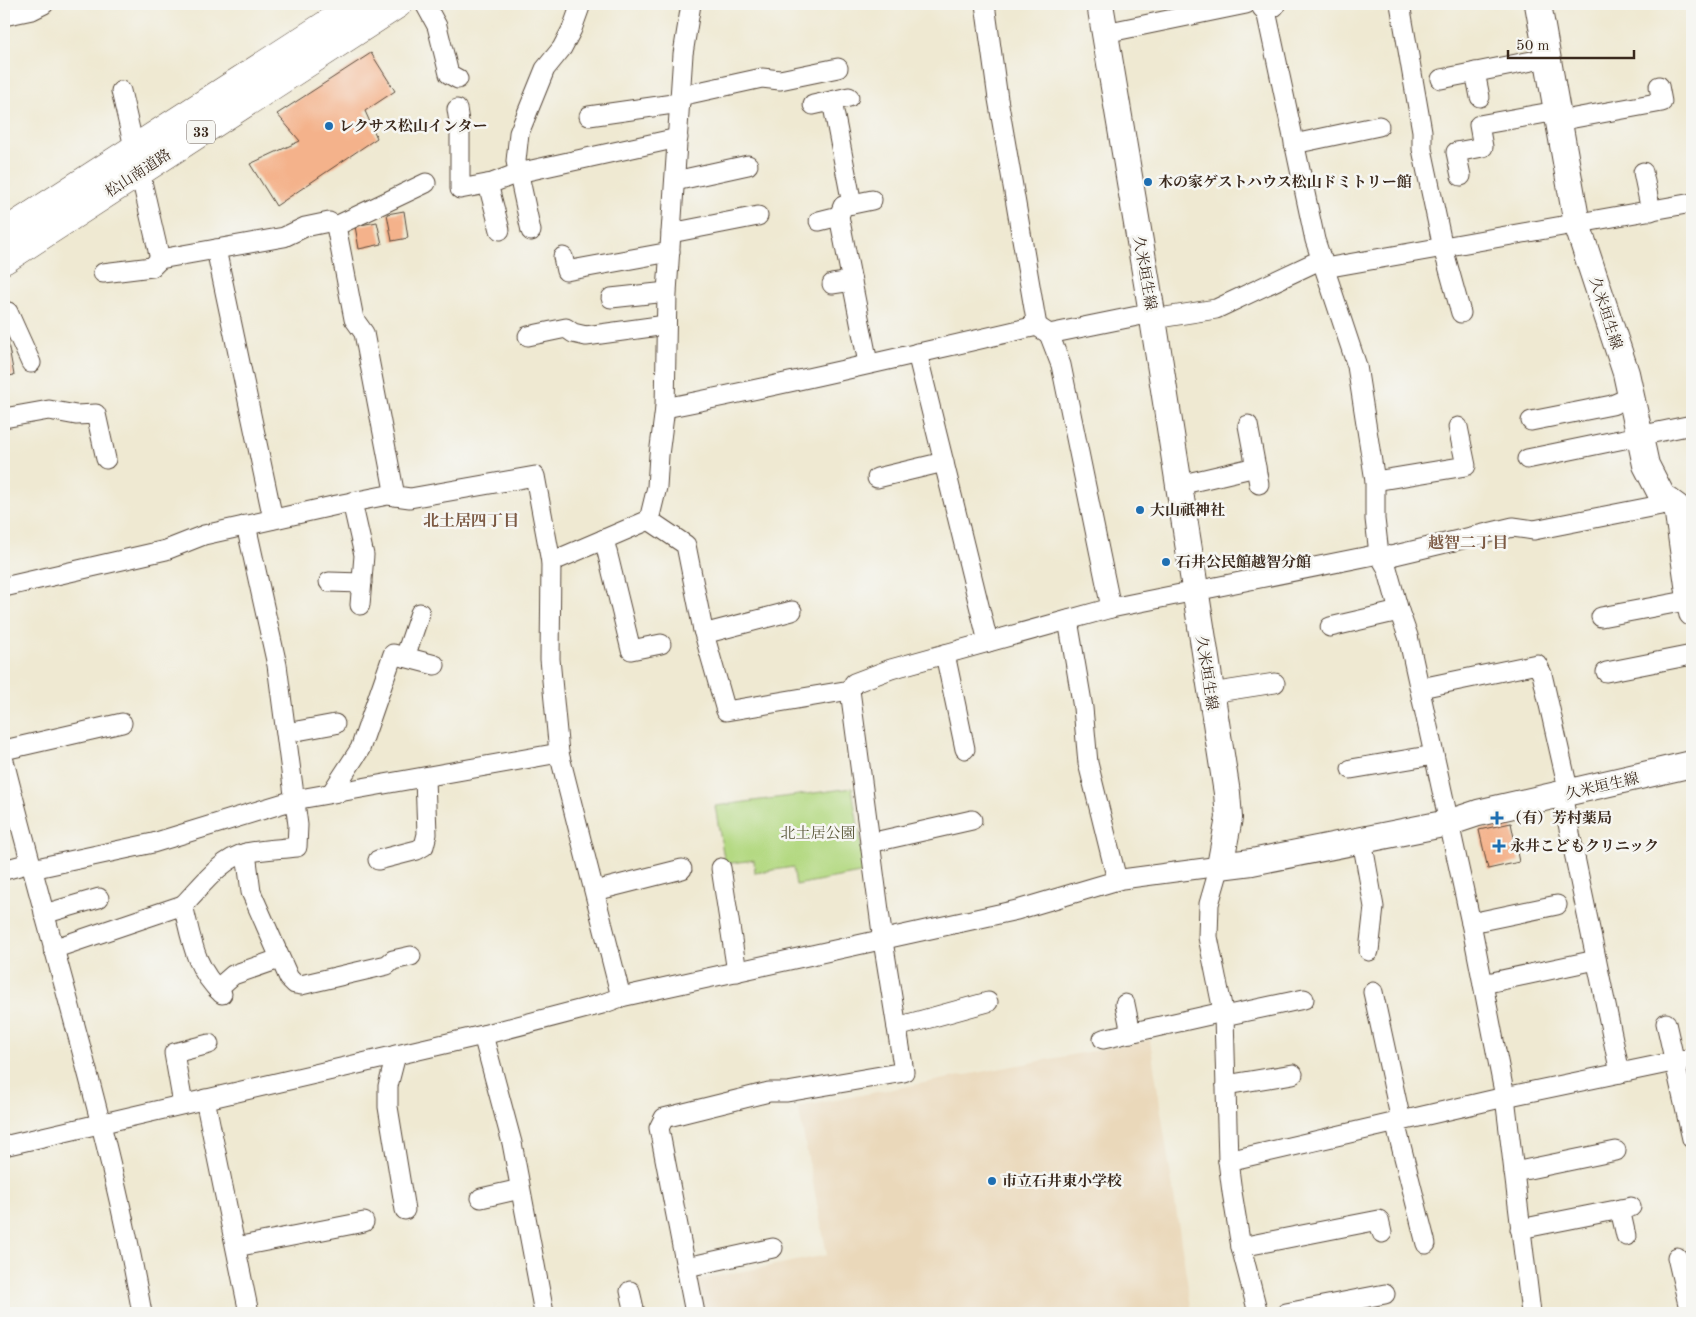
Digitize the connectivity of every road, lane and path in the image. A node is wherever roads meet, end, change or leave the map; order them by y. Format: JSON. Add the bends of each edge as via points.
{"nodes":[{"id":1,"x":44,"y":4,"type":"edge"},
{"id":2,"x":398,"y":4,"type":"edge"},
{"id":3,"x":425,"y":4,"type":"edge"},
{"id":4,"x":581,"y":4,"type":"edge"},
{"id":5,"x":691,"y":4,"type":"edge"},
{"id":6,"x":986,"y":4,"type":"edge"},
{"id":7,"x":1100,"y":4,"type":"edge"},
{"id":8,"x":1262,"y":4,"type":"edge"},
{"id":9,"x":1401,"y":4,"type":"edge"},
{"id":10,"x":1538,"y":4,"type":"edge"},
{"id":11,"x":342,"y":8,"type":"edge"},
{"id":12,"x":4,"y":16,"type":"edge"},
{"id":13,"x":1105,"y":33,"type":"junction"},
{"id":14,"x":1547,"y":58,"type":"junction"},
{"id":15,"x":838,"y":68,"type":"dead end"},
{"id":16,"x":1475,"y":72,"type":"junction"},
{"id":17,"x":458,"y":79,"type":"dead end"},
{"id":18,"x":1441,"y":79,"type":"dead end"},
{"id":19,"x":1659,"y":86,"type":"dead end"},
{"id":20,"x":121,"y":91,"type":"dead end"},
{"id":21,"x":1480,"y":97,"type":"dead end"},
{"id":22,"x":680,"y":100,"type":"junction"},
{"id":23,"x":813,"y":104,"type":"dead end"},
{"id":24,"x":457,"y":109,"type":"dead end"},
{"id":25,"x":589,"y":116,"type":"dead end"},
{"id":26,"x":1558,"y":116,"type":"junction"},
{"id":27,"x":1379,"y":126,"type":"dead end"},
{"id":28,"x":678,"y":138,"type":"junction"},
{"id":29,"x":1294,"y":144,"type":"junction"},
{"id":30,"x":137,"y":160,"type":"junction"},
{"id":31,"x":748,"y":165,"type":"dead end"},
{"id":32,"x":1643,"y":172,"type":"dead end"},
{"id":33,"x":518,"y":173,"type":"junction"},
{"id":34,"x":1461,"y":176,"type":"dead end"},
{"id":35,"x":675,"y":181,"type":"junction"},
{"id":36,"x":426,"y":183,"type":"dead end"},
{"id":37,"x":488,"y":184,"type":"junction"},
{"id":38,"x":872,"y":200,"type":"dead end"},
{"id":39,"x":1692,"y":203,"type":"edge"},
{"id":40,"x":846,"y":210,"type":"junction"},
{"id":41,"x":1651,"y":211,"type":"junction"},
{"id":42,"x":758,"y":216,"type":"dead end"},
{"id":43,"x":819,"y":221,"type":"dead end"},
{"id":44,"x":1577,"y":224,"type":"junction"},
{"id":45,"x":336,"y":226,"type":"junction"},
{"id":46,"x":500,"y":230,"type":"dead end"},
{"id":47,"x":531,"y":231,"type":"dead end"},
{"id":48,"x":4,"y":233,"type":"edge"},
{"id":49,"x":671,"y":233,"type":"junction"},
{"id":50,"x":1443,"y":248,"type":"junction"},
{"id":51,"x":216,"y":249,"type":"junction"},
{"id":52,"x":670,"y":252,"type":"junction"},
{"id":53,"x":563,"y":257,"type":"dead end"},
{"id":54,"x":160,"y":259,"type":"junction"},
{"id":55,"x":4,"y":260,"type":"edge"},
{"id":56,"x":1324,"y":264,"type":"junction"},
{"id":57,"x":104,"y":273,"type":"dead end"},
{"id":58,"x":852,"y":281,"type":"junction"},
{"id":59,"x":832,"y":284,"type":"dead end"},
{"id":60,"x":667,"y":292,"type":"junction"},
{"id":61,"x":611,"y":298,"type":"dead end"},
{"id":62,"x":4,"y":311,"type":"edge"},
{"id":63,"x":1460,"y":313,"type":"dead end"},
{"id":64,"x":1152,"y":316,"type":"junction"},
{"id":65,"x":666,"y":325,"type":"junction"},
{"id":66,"x":1043,"y":330,"type":"junction"},
{"id":67,"x":528,"y":336,"type":"dead end"},
{"id":68,"x":917,"y":353,"type":"junction"},
{"id":69,"x":32,"y":363,"type":"dead end"},
{"id":70,"x":868,"y":363,"type":"junction"},
{"id":71,"x":1631,"y":397,"type":"junction"},
{"id":72,"x":665,"y":408,"type":"junction"},
{"id":73,"x":4,"y":418,"type":"edge"},
{"id":74,"x":1532,"y":421,"type":"dead end"},
{"id":75,"x":1248,"y":425,"type":"dead end"},
{"id":76,"x":1692,"y":425,"type":"edge"},
{"id":77,"x":1458,"y":426,"type":"dead end"},
{"id":78,"x":1640,"y":437,"type":"junction"},
{"id":79,"x":106,"y":459,"type":"dead end"},
{"id":80,"x":1527,"y":460,"type":"dead end"},
{"id":81,"x":944,"y":462,"type":"junction"},
{"id":82,"x":877,"y":478,"type":"dead end"},
{"id":83,"x":1375,"y":481,"type":"junction"},
{"id":84,"x":1179,"y":485,"type":"junction"},
{"id":85,"x":395,"y":496,"type":"junction"},
{"id":86,"x":1678,"y":501,"type":"edge"},
{"id":87,"x":352,"y":502,"type":"junction"},
{"id":88,"x":273,"y":519,"type":"junction"},
{"id":89,"x":649,"y":520,"type":"junction"},
{"id":90,"x":246,"y":525,"type":"junction"},
{"id":91,"x":604,"y":539,"type":"junction"},
{"id":92,"x":1379,"y":554,"type":"junction"},
{"id":93,"x":551,"y":562,"type":"junction"},
{"id":94,"x":329,"y":582,"type":"dead end"},
{"id":95,"x":362,"y":583,"type":"junction"},
{"id":96,"x":4,"y":587,"type":"edge"},
{"id":97,"x":1194,"y":590,"type":"junction"},
{"id":98,"x":360,"y":605,"type":"dead end"},
{"id":99,"x":1692,"y":607,"type":"edge"},
{"id":100,"x":1111,"y":608,"type":"junction"},
{"id":101,"x":792,"y":611,"type":"dead end"},
{"id":102,"x":1399,"y":611,"type":"junction"},
{"id":103,"x":420,"y":613,"type":"dead end"},
{"id":104,"x":1601,"y":617,"type":"dead end"},
{"id":105,"x":1068,"y":620,"type":"junction"},
{"id":106,"x":1330,"y":627,"type":"dead end"},
{"id":107,"x":703,"y":630,"type":"junction"},
{"id":108,"x":988,"y":642,"type":"junction"},
{"id":109,"x":661,"y":644,"type":"dead end"},
{"id":110,"x":945,"y":654,"type":"junction"},
{"id":111,"x":1692,"y":655,"type":"edge"},
{"id":112,"x":405,"y":657,"type":"junction"},
{"id":113,"x":435,"y":665,"type":"dead end"},
{"id":114,"x":1606,"y":672,"type":"dead end"},
{"id":115,"x":1275,"y":683,"type":"dead end"},
{"id":116,"x":1421,"y":688,"type":"junction"},
{"id":117,"x":850,"y":690,"type":"junction"},
{"id":118,"x":1210,"y":692,"type":"junction"},
{"id":119,"x":122,"y":723,"type":"dead end"},
{"id":120,"x":334,"y":724,"type":"dead end"},
{"id":121,"x":286,"y":733,"type":"junction"},
{"id":122,"x":965,"y":749,"type":"dead end"},
{"id":123,"x":559,"y":753,"type":"junction"},
{"id":124,"x":1434,"y":755,"type":"junction"},
{"id":125,"x":4,"y":760,"type":"edge"},
{"id":126,"x":1692,"y":764,"type":"edge"},
{"id":127,"x":1351,"y":769,"type":"dead end"},
{"id":128,"x":425,"y":778,"type":"junction"},
{"id":129,"x":332,"y":792,"type":"junction"},
{"id":130,"x":1566,"y":794,"type":"junction"},
{"id":131,"x":294,"y":800,"type":"junction"},
{"id":132,"x":972,"y":820,"type":"dead end"},
{"id":133,"x":1448,"y":823,"type":"junction"},
{"id":134,"x":1362,"y":840,"type":"junction"},
{"id":135,"x":870,"y":843,"type":"junction"},
{"id":136,"x":246,"y":853,"type":"junction"},
{"id":137,"x":378,"y":860,"type":"dead end"},
{"id":138,"x":31,"y":866,"type":"junction"},
{"id":139,"x":1220,"y":866,"type":"junction"},
{"id":140,"x":721,"y":868,"type":"dead end"},
{"id":141,"x":682,"y":869,"type":"dead end"},
{"id":142,"x":4,"y":870,"type":"edge"},
{"id":143,"x":1118,"y":880,"type":"junction"},
{"id":144,"x":594,"y":891,"type":"junction"},
{"id":145,"x":99,"y":898,"type":"dead end"},
{"id":146,"x":183,"y":905,"type":"junction"},
{"id":147,"x":1557,"y":905,"type":"dead end"},
{"id":148,"x":44,"y":914,"type":"junction"},
{"id":149,"x":1471,"y":923,"type":"junction"},
{"id":150,"x":883,"y":941,"type":"junction"},
{"id":151,"x":53,"y":949,"type":"junction"},
{"id":152,"x":1369,"y":951,"type":"dead end"},
{"id":153,"x":411,"y":956,"type":"dead end"},
{"id":154,"x":279,"y":959,"type":"junction"},
{"id":155,"x":1596,"y":960,"type":"junction"},
{"id":156,"x":738,"y":972,"type":"junction"},
{"id":157,"x":1483,"y":984,"type":"junction"},
{"id":158,"x":621,"y":997,"type":"junction"},
{"id":159,"x":1304,"y":999,"type":"dead end"},
{"id":160,"x":1380,"y":1000,"type":"dead end"},
{"id":161,"x":988,"y":1002,"type":"dead end"},
{"id":162,"x":1125,"y":1004,"type":"dead end"},
{"id":163,"x":1224,"y":1014,"type":"junction"},
{"id":164,"x":1666,"y":1023,"type":"dead end"},
{"id":165,"x":897,"y":1027,"type":"junction"},
{"id":166,"x":1131,"y":1033,"type":"junction"},
{"id":167,"x":483,"y":1035,"type":"junction"},
{"id":168,"x":1103,"y":1039,"type":"dead end"},
{"id":169,"x":209,"y":1044,"type":"dead end"},
{"id":170,"x":396,"y":1055,"type":"junction"},
{"id":171,"x":1684,"y":1060,"type":"edge"},
{"id":172,"x":1620,"y":1073,"type":"junction"},
{"id":173,"x":1293,"y":1074,"type":"dead end"},
{"id":174,"x":1226,"y":1085,"type":"junction"},
{"id":175,"x":1504,"y":1097,"type":"junction"},
{"id":176,"x":205,"y":1099,"type":"junction"},
{"id":177,"x":183,"y":1104,"type":"junction"},
{"id":178,"x":1690,"y":1117,"type":"edge"},
{"id":179,"x":1398,"y":1122,"type":"junction"},
{"id":180,"x":100,"y":1124,"type":"junction"},
{"id":181,"x":1692,"y":1139,"type":"edge"},
{"id":182,"x":4,"y":1146,"type":"edge"},
{"id":183,"x":1616,"y":1151,"type":"dead end"},
{"id":184,"x":1228,"y":1161,"type":"junction"},
{"id":185,"x":1514,"y":1172,"type":"junction"},
{"id":186,"x":520,"y":1189,"type":"junction"},
{"id":187,"x":481,"y":1198,"type":"dead end"},
{"id":188,"x":405,"y":1210,"type":"dead end"},
{"id":189,"x":364,"y":1222,"type":"dead end"},
{"id":190,"x":1520,"y":1229,"type":"junction"},
{"id":191,"x":1382,"y":1233,"type":"dead end"},
{"id":192,"x":1626,"y":1236,"type":"dead end"},
{"id":193,"x":1426,"y":1244,"type":"dead end"},
{"id":194,"x":236,"y":1247,"type":"junction"},
{"id":195,"x":1241,"y":1247,"type":"junction"},
{"id":196,"x":773,"y":1248,"type":"dead end"},
{"id":197,"x":1677,"y":1257,"type":"dead end"},
{"id":198,"x":687,"y":1267,"type":"junction"},
{"id":199,"x":630,"y":1291,"type":"dead end"},
{"id":200,"x":1386,"y":1294,"type":"dead end"},
{"id":201,"x":1356,"y":1306,"type":"edge"},
{"id":202,"x":142,"y":1313,"type":"edge"},
{"id":203,"x":249,"y":1313,"type":"edge"},
{"id":204,"x":542,"y":1313,"type":"edge"},
{"id":205,"x":636,"y":1313,"type":"edge"},
{"id":206,"x":695,"y":1313,"type":"edge"},
{"id":207,"x":1258,"y":1313,"type":"edge"},
{"id":208,"x":1286,"y":1313,"type":"edge"},
{"id":209,"x":1531,"y":1313,"type":"edge"},
{"id":210,"x":1690,"y":1313,"type":"edge"}],
"edges":[{"from":1,"to":12,"type":"street"},
{"from":2,"to":30,"type":"highway","name":"松山南道路","number":"33"},
{"from":3,"to":17,"type":"street","via":[[436,26],[449,74]]},
{"from":4,"to":33,"type":"street","via":[[562,48],[545,69],[519,133]]},
{"from":5,"to":22,"type":"street"},
{"from":6,"to":66,"type":"street","via":[[998,99]]},
{"from":7,"to":13,"type":"main road","name":"久米垣生線"},
{"from":8,"to":13,"type":"street"},
{"from":8,"to":29,"type":"street"},
{"from":9,"to":50,"type":"street","via":[[1422,131],[1422,149]]},
{"from":10,"to":14,"type":"main road","name":"久米垣生線"},
{"from":11,"to":30,"type":"highway","name":"松山南道路","number":"33"},
{"from":13,"to":64,"type":"main road","name":"久米垣生線"},
{"from":14,"to":16,"type":"street"},
{"from":14,"to":26,"type":"main road","name":"久米垣生線"},
{"from":15,"to":22,"type":"street","via":[[780,80],[762,78]]},
{"from":16,"to":18,"type":"street"},
{"from":16,"to":21,"type":"street"},
{"from":19,"to":26,"type":"street","via":[[1662,102]]},
{"from":20,"to":30,"type":"street"},
{"from":22,"to":25,"type":"street"},
{"from":22,"to":28,"type":"street"},
{"from":23,"to":40,"type":"street","via":[[841,99]]},
{"from":24,"to":37,"type":"street","via":[[460,189]]},
{"from":26,"to":34,"type":"street","via":[[1479,125],[1483,147],[1456,152]]},
{"from":26,"to":44,"type":"main road","name":"久米垣生線"},
{"from":27,"to":29,"type":"street"},
{"from":28,"to":33,"type":"street"},
{"from":28,"to":35,"type":"street"},
{"from":29,"to":56,"type":"street","via":[[1315,240]]},
{"from":30,"to":48,"type":"highway","name":"松山南道路","number":"33"},
{"from":30,"to":54,"type":"street"},
{"from":30,"to":55,"type":"highway","name":"松山南道路","number":"33"},
{"from":31,"to":35,"type":"street"},
{"from":32,"to":41,"type":"street"},
{"from":33,"to":37,"type":"street"},
{"from":33,"to":47,"type":"street"},
{"from":35,"to":49,"type":"street"},
{"from":36,"to":45,"type":"street"},
{"from":37,"to":46,"type":"street"},
{"from":38,"to":40,"type":"street"},
{"from":39,"to":41,"type":"street"},
{"from":40,"to":43,"type":"street"},
{"from":40,"to":58,"type":"street"},
{"from":41,"to":44,"type":"street"},
{"from":42,"to":49,"type":"street"},
{"from":44,"to":50,"type":"street"},
{"from":44,"to":71,"type":"main road","name":"久米垣生線"},
{"from":45,"to":51,"type":"street","via":[[329,222],[305,227],[284,237]]},
{"from":45,"to":85,"type":"street","via":[[354,319],[364,333]]},
{"from":49,"to":52,"type":"street"},
{"from":50,"to":56,"type":"street"},
{"from":50,"to":63,"type":"street"},
{"from":51,"to":54,"type":"street"},
{"from":51,"to":88,"type":"street"},
{"from":52,"to":53,"type":"street","via":[[566,271]]},
{"from":52,"to":60,"type":"street"},
{"from":54,"to":57,"type":"street","via":[[152,267]]},
{"from":56,"to":64,"type":"street","via":[[1216,308]]},
{"from":56,"to":83,"type":"street","via":[[1357,366]]},
{"from":58,"to":59,"type":"street"},
{"from":58,"to":70,"type":"street"},
{"from":60,"to":61,"type":"street"},
{"from":60,"to":65,"type":"street"},
{"from":62,"to":69,"type":"street","via":[[8,312]]},
{"from":64,"to":66,"type":"street"},
{"from":64,"to":84,"type":"main road","name":"久米垣生線"},
{"from":65,"to":67,"type":"street","via":[[586,336],[573,333],[565,320]]},
{"from":65,"to":72,"type":"street"},
{"from":66,"to":68,"type":"street"},
{"from":66,"to":100,"type":"street","via":[[1061,365]]},
{"from":68,"to":70,"type":"street"},
{"from":68,"to":81,"type":"street"},
{"from":70,"to":72,"type":"street","via":[[767,388]]},
{"from":71,"to":74,"type":"street","via":[[1612,405]]},
{"from":71,"to":78,"type":"main road","name":"久米垣生線"},
{"from":72,"to":89,"type":"street","via":[[657,487]]},
{"from":73,"to":79,"type":"street","via":[[49,410],[76,415],[96,414]]},
{"from":75,"to":84,"type":"street","via":[[1258,476]]},
{"from":76,"to":78,"type":"street"},
{"from":77,"to":83,"type":"street","via":[[1466,466]]},
{"from":78,"to":80,"type":"street"},
{"from":78,"to":86,"type":"main road","name":"久米垣生線","via":[[1646,465]]},
{"from":81,"to":82,"type":"street"},
{"from":81,"to":108,"type":"street"},
{"from":83,"to":92,"type":"street"},
{"from":84,"to":97,"type":"main road","name":"久米垣生線"},
{"from":85,"to":87,"type":"street"},
{"from":85,"to":93,"type":"street","via":[[410,498],[534,476]]},
{"from":86,"to":92,"type":"street","via":[[1534,530],[1513,527],[1391,556]]},
{"from":86,"to":99,"type":"main road","name":"久米垣生線"},
{"from":87,"to":88,"type":"street"},
{"from":87,"to":95,"type":"street","via":[[364,555]]},
{"from":88,"to":90,"type":"street"},
{"from":89,"to":91,"type":"street"},
{"from":89,"to":107,"type":"street","via":[[686,545]]},
{"from":90,"to":96,"type":"street","via":[[204,535],[166,550]]},
{"from":90,"to":121,"type":"street","via":[[277,665]]},
{"from":91,"to":93,"type":"street"},
{"from":91,"to":109,"type":"street","via":[[630,650]]},
{"from":92,"to":97,"type":"street"},
{"from":92,"to":102,"type":"street","via":[[1387,568]]},
{"from":93,"to":123,"type":"street","via":[[550,659]]},
{"from":94,"to":95,"type":"street"},
{"from":95,"to":98,"type":"street"},
{"from":97,"to":100,"type":"street"},
{"from":97,"to":118,"type":"main road","name":"久米垣生線"},
{"from":99,"to":104,"type":"street"},
{"from":100,"to":105,"type":"street"},
{"from":101,"to":107,"type":"street","via":[[711,632]]},
{"from":102,"to":106,"type":"street"},
{"from":102,"to":116,"type":"street"},
{"from":103,"to":112,"type":"street"},
{"from":105,"to":108,"type":"street"},
{"from":105,"to":143,"type":"street","via":[[1083,708],[1088,763]]},
{"from":107,"to":117,"type":"street","via":[[726,711]]},
{"from":108,"to":110,"type":"street"},
{"from":110,"to":117,"type":"street","via":[[882,672],[854,683]]},
{"from":110,"to":122,"type":"street"},
{"from":111,"to":114,"type":"street"},
{"from":112,"to":113,"type":"street"},
{"from":112,"to":129,"type":"street","via":[[392,654],[381,714]]},
{"from":115,"to":118,"type":"street"},
{"from":116,"to":124,"type":"street"},
{"from":116,"to":130,"type":"street","via":[[1537,664],[1542,674]]},
{"from":117,"to":135,"type":"street"},
{"from":118,"to":139,"type":"main road","name":"久米垣生線","via":[[1229,818]]},
{"from":119,"to":125,"type":"street"},
{"from":120,"to":121,"type":"street"},
{"from":121,"to":131,"type":"street"},
{"from":123,"to":128,"type":"street"},
{"from":123,"to":144,"type":"street"},
{"from":124,"to":127,"type":"street"},
{"from":124,"to":133,"type":"street"},
{"from":125,"to":138,"type":"street"},
{"from":126,"to":130,"type":"main road","name":"久米垣生線"},
{"from":128,"to":129,"type":"street"},
{"from":128,"to":137,"type":"street","via":[[427,834],[424,846]]},
{"from":129,"to":131,"type":"street"},
{"from":130,"to":133,"type":"main road","name":"久米垣生線","via":[[1478,813]]},
{"from":130,"to":155,"type":"street"},
{"from":131,"to":136,"type":"street","via":[[298,847]]},
{"from":131,"to":138,"type":"street","via":[[153,843]]},
{"from":132,"to":135,"type":"street"},
{"from":133,"to":134,"type":"main road","name":"久米垣生線"},
{"from":133,"to":149,"type":"street"},
{"from":134,"to":139,"type":"main road","name":"久米垣生線"},
{"from":134,"to":152,"type":"street","via":[[1374,907]]},
{"from":135,"to":150,"type":"street"},
{"from":136,"to":146,"type":"street","via":[[223,865]]},
{"from":136,"to":154,"type":"street","via":[[251,892]]},
{"from":138,"to":142,"type":"street"},
{"from":138,"to":148,"type":"street"},
{"from":139,"to":143,"type":"street"},
{"from":139,"to":163,"type":"street","via":[[1209,904],[1208,937]]},
{"from":140,"to":156,"type":"street"},
{"from":141,"to":144,"type":"street"},
{"from":143,"to":150,"type":"street","via":[[1017,910]]},
{"from":144,"to":158,"type":"street"},
{"from":145,"to":148,"type":"street"},
{"from":146,"to":151,"type":"street"},
{"from":146,"to":154,"type":"street","via":[[200,966],[219,992],[233,975]]},
{"from":147,"to":149,"type":"street"},
{"from":148,"to":151,"type":"street"},
{"from":149,"to":157,"type":"street"},
{"from":150,"to":156,"type":"street"},
{"from":150,"to":165,"type":"street"},
{"from":151,"to":180,"type":"street"},
{"from":153,"to":154,"type":"street","via":[[393,960],[387,965],[302,985],[289,978]]},
{"from":155,"to":157,"type":"street"},
{"from":155,"to":172,"type":"street"},
{"from":156,"to":158,"type":"street"},
{"from":157,"to":175,"type":"street"},
{"from":158,"to":167,"type":"street"},
{"from":159,"to":163,"type":"street"},
{"from":160,"to":179,"type":"street"},
{"from":161,"to":165,"type":"street"},
{"from":162,"to":166,"type":"street"},
{"from":163,"to":166,"type":"street"},
{"from":163,"to":174,"type":"street"},
{"from":164,"to":171,"type":"street"},
{"from":165,"to":198,"type":"street","via":[[904,1072],[787,1092],[769,1092],[664,1118],[659,1128]]},
{"from":166,"to":168,"type":"street"},
{"from":167,"to":170,"type":"street"},
{"from":167,"to":186,"type":"street","via":[[512,1143]]},
{"from":169,"to":177,"type":"street","via":[[174,1053]]},
{"from":170,"to":176,"type":"street"},
{"from":170,"to":188,"type":"street","via":[[388,1086],[388,1107]]},
{"from":171,"to":172,"type":"street"},
{"from":171,"to":178,"type":"street"},
{"from":172,"to":175,"type":"street"},
{"from":173,"to":174,"type":"street"},
{"from":174,"to":184,"type":"street"},
{"from":175,"to":179,"type":"street"},
{"from":175,"to":185,"type":"street"},
{"from":176,"to":177,"type":"street"},
{"from":176,"to":194,"type":"street"},
{"from":177,"to":180,"type":"street"},
{"from":178,"to":181,"type":"street"},
{"from":179,"to":184,"type":"street"},
{"from":179,"to":193,"type":"street"},
{"from":180,"to":182,"type":"street"},
{"from":180,"to":202,"type":"street"},
{"from":183,"to":185,"type":"street"},
{"from":184,"to":195,"type":"street"},
{"from":185,"to":190,"type":"street"},
{"from":186,"to":187,"type":"street"},
{"from":186,"to":204,"type":"street"},
{"from":189,"to":194,"type":"street"},
{"from":190,"to":192,"type":"street","via":[[1626,1208]]},
{"from":190,"to":209,"type":"street"},
{"from":191,"to":195,"type":"street","via":[[1379,1220]]},
{"from":194,"to":203,"type":"street"},
{"from":195,"to":207,"type":"street"},
{"from":196,"to":198,"type":"street"},
{"from":197,"to":210,"type":"street"},
{"from":198,"to":206,"type":"street"},
{"from":199,"to":205,"type":"street"},
{"from":200,"to":201,"type":"street"},
{"from":201,"to":208,"type":"street"}]}
